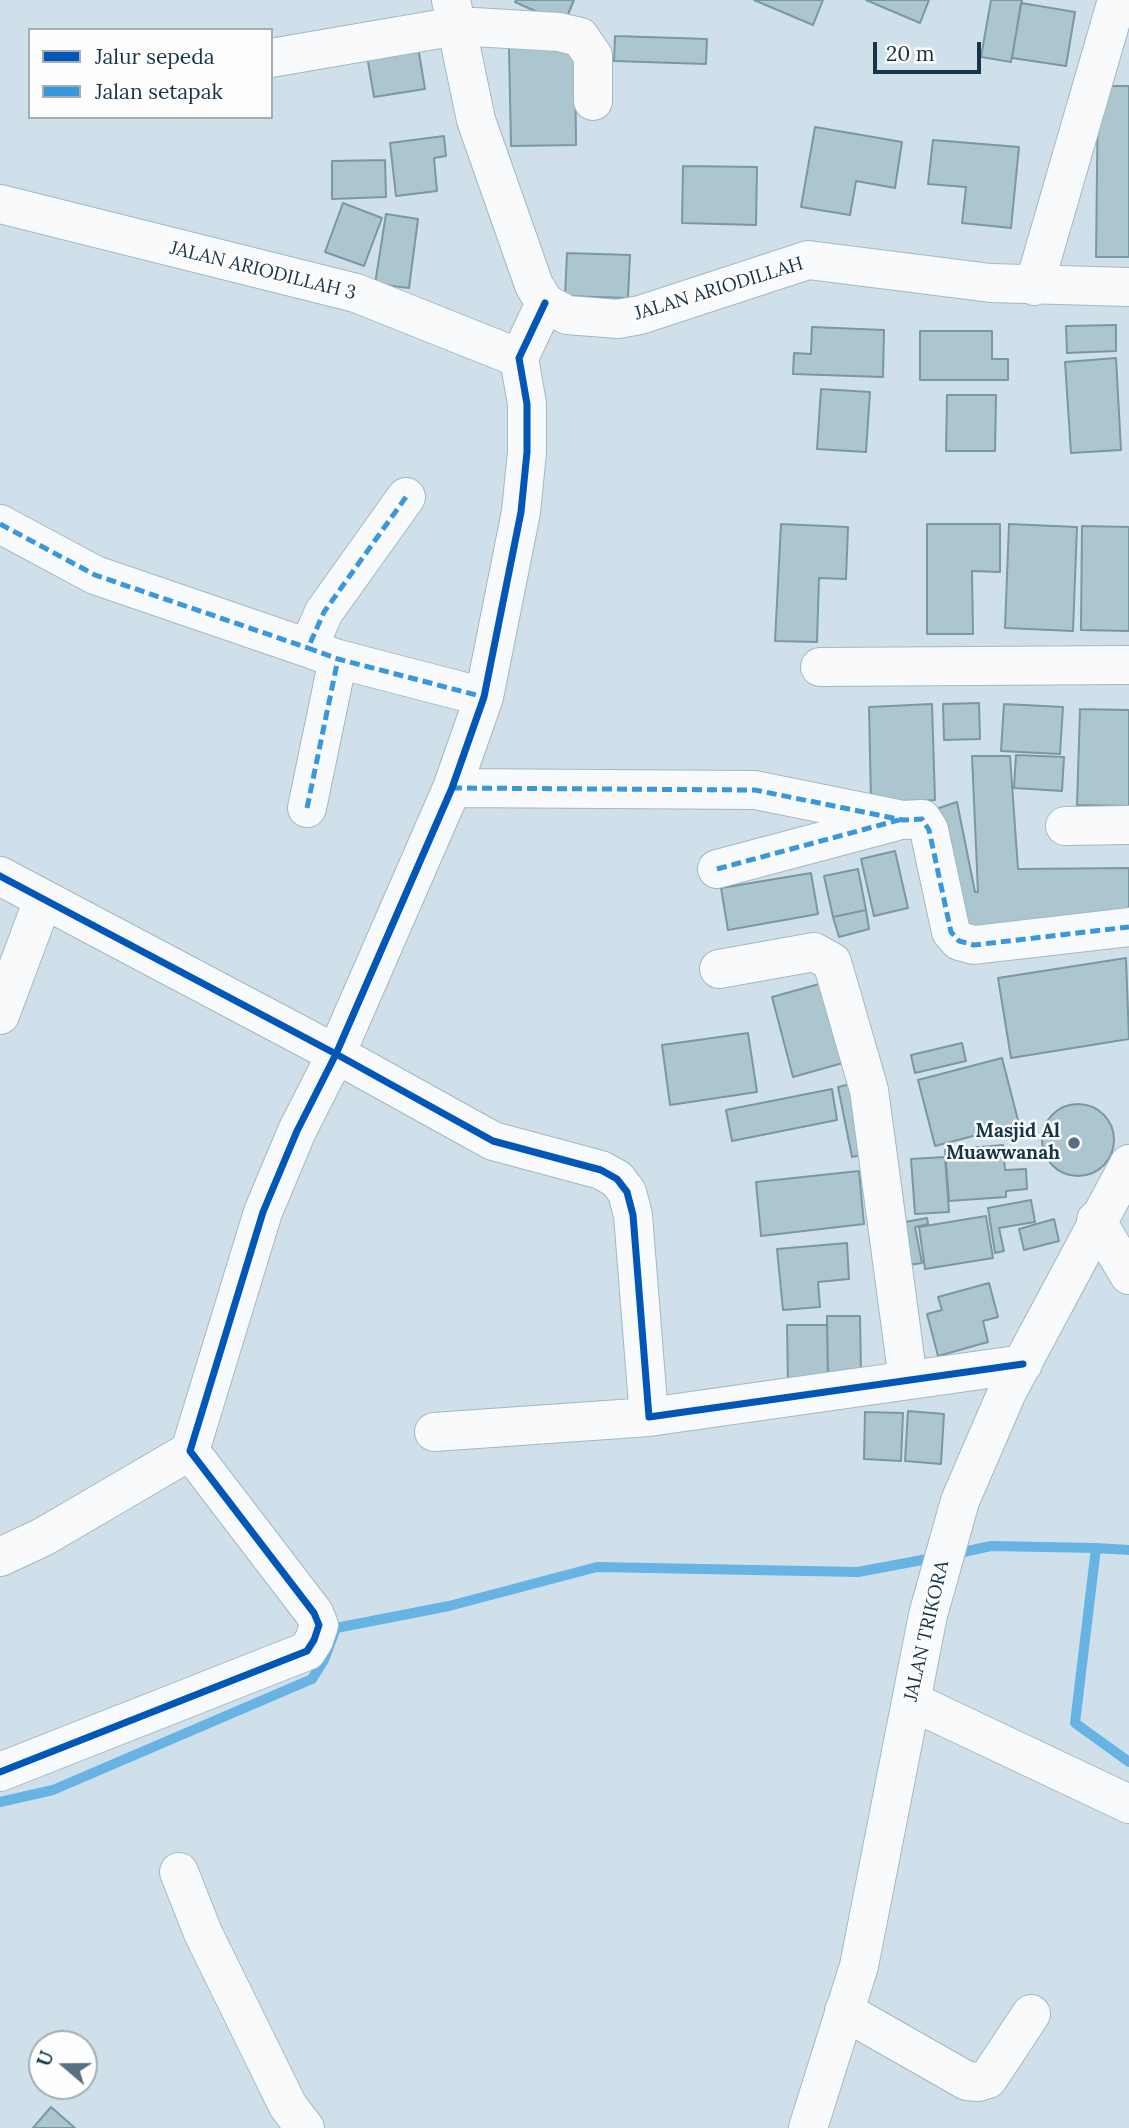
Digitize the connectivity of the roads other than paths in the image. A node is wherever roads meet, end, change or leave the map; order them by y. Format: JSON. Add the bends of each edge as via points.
{"nodes":[{"id":1,"x":1117,"y":0,"type":"edge"},
{"id":2,"x":454,"y":13,"type":"edge"},
{"id":3,"x":273,"y":58,"type":"edge"},
{"id":4,"x":593,"y":101,"type":"dead end"},
{"id":5,"x":0,"y":205,"type":"edge"},
{"id":6,"x":1034,"y":286,"type":"junction"},
{"id":7,"x":1129,"y":287,"type":"edge"},
{"id":8,"x":545,"y":303,"type":"junction"},
{"id":9,"x":519,"y":358,"type":"junction"},
{"id":10,"x":406,"y":497,"type":"dead end"},
{"id":11,"x":0,"y":524,"type":"edge"},
{"id":12,"x":323,"y":654,"type":"junction"},
{"id":13,"x":1129,"y":664,"type":"edge"},
{"id":14,"x":820,"y":667,"type":"dead end"},
{"id":15,"x":484,"y":697,"type":"junction"},
{"id":16,"x":452,"y":788,"type":"junction"},
{"id":17,"x":307,"y":808,"type":"dead end"},
{"id":18,"x":902,"y":820,"type":"junction"},
{"id":19,"x":1129,"y":825,"type":"edge"},
{"id":20,"x":1065,"y":826,"type":"dead end"},
{"id":21,"x":717,"y":869,"type":"dead end"},
{"id":22,"x":0,"y":876,"type":"edge"},
{"id":23,"x":43,"y":900,"type":"junction"},
{"id":24,"x":1129,"y":927,"type":"edge"},
{"id":25,"x":719,"y":969,"type":"dead end"},
{"id":26,"x":0,"y":1015,"type":"edge"},
{"id":27,"x":336,"y":1054,"type":"junction"},
{"id":28,"x":1129,"y":1164,"type":"edge"},
{"id":29,"x":1097,"y":1220,"type":"junction"},
{"id":30,"x":1129,"y":1276,"type":"edge"},
{"id":31,"x":1023,"y":1364,"type":"junction"},
{"id":32,"x":908,"y":1380,"type":"junction"},
{"id":33,"x":649,"y":1417,"type":"junction"},
{"id":34,"x":434,"y":1432,"type":"dead end"},
{"id":35,"x":190,"y":1451,"type":"junction"},
{"id":36,"x":0,"y":1557,"type":"edge"},
{"id":37,"x":911,"y":1701,"type":"junction"},
{"id":38,"x":0,"y":1772,"type":"edge"},
{"id":39,"x":1129,"y":1804,"type":"edge"},
{"id":40,"x":179,"y":1872,"type":"dead end"},
{"id":41,"x":844,"y":2011,"type":"junction"},
{"id":42,"x":1031,"y":2014,"type":"dead end"},
{"id":43,"x":305,"y":2128,"type":"edge"},
{"id":44,"x":808,"y":2128,"type":"edge"}],
"edges":[{"from":1,"to":6,"type":"street"},
{"from":2,"to":3,"type":"street"},
{"from":2,"to":4,"type":"street","via":[[580,37],[593,56]]},
{"from":2,"to":8,"type":"street","via":[[476,120],[534,285]]},
{"from":5,"to":9,"type":"street","name":"JALAN ARIODILLAH 3","via":[[356,293]]},
{"from":6,"to":7,"type":"street","name":"JALAN ARIODILLAH"},
{"from":6,"to":8,"type":"street","name":"JALAN ARIODILLAH","via":[[808,260],[695,299],[618,319],[567,315]]},
{"from":8,"to":9,"type":"street"},
{"from":9,"to":15,"type":"street","via":[[527,404],[527,452],[504,609]]},
{"from":10,"to":12,"type":"street","via":[[324,612]]},
{"from":11,"to":12,"type":"street","via":[[95,575]]},
{"from":12,"to":15,"type":"street"},
{"from":12,"to":17,"type":"street"},
{"from":13,"to":14,"type":"street"},
{"from":15,"to":16,"type":"street"},
{"from":16,"to":18,"type":"street","via":[[755,790]]},
{"from":16,"to":27,"type":"street"},
{"from":18,"to":21,"type":"street"},
{"from":18,"to":24,"type":"street","via":[[926,821],[951,932],[959,941],[974,945]]},
{"from":19,"to":20,"type":"street"},
{"from":22,"to":23,"type":"street"},
{"from":23,"to":26,"type":"street"},
{"from":23,"to":27,"type":"street"},
{"from":25,"to":32,"type":"street","via":[[814,952],[832,962],[869,1090]]},
{"from":27,"to":33,"type":"street","via":[[493,1141],[601,1170],[617,1179],[627,1192],[633,1215]]},
{"from":27,"to":35,"type":"street","via":[[262,1212]]},
{"from":28,"to":29,"type":"street","name":"JALAN TRIKORA"},
{"from":29,"to":30,"type":"street"},
{"from":29,"to":31,"type":"street","name":"JALAN TRIKORA"},
{"from":31,"to":32,"type":"street"},
{"from":31,"to":37,"type":"street","name":"JALAN TRIKORA","via":[[960,1501]]},
{"from":32,"to":33,"type":"street"},
{"from":33,"to":34,"type":"street"},
{"from":35,"to":36,"type":"street"},
{"from":35,"to":38,"type":"street","via":[[314,1612],[319,1625],[314,1640],[307,1651]]},
{"from":37,"to":39,"type":"street"},
{"from":37,"to":41,"type":"street","name":"JALAN TRIKORA","via":[[859,1966]]},
{"from":40,"to":43,"type":"street","via":[[203,1933],[288,2106]]},
{"from":41,"to":42,"type":"street","via":[[967,2081],[978,2082],[988,2080]]},
{"from":41,"to":44,"type":"street","name":"JALAN TRIKORA"}]}
